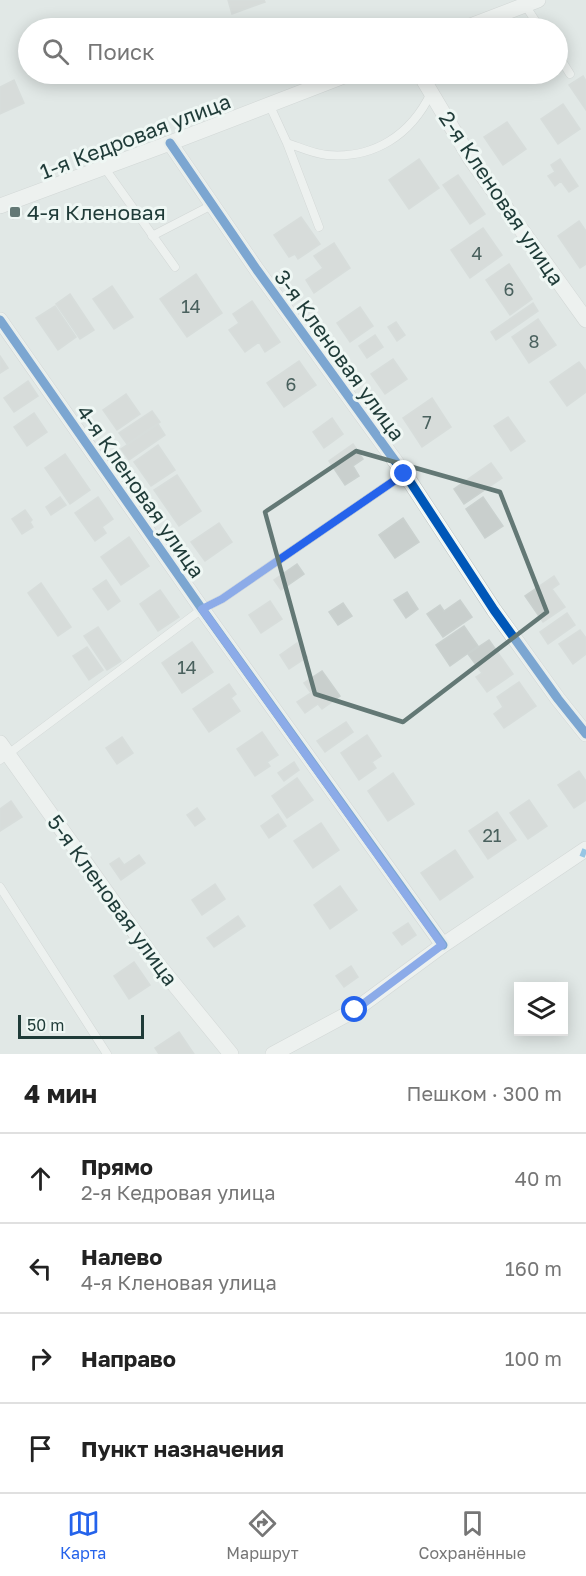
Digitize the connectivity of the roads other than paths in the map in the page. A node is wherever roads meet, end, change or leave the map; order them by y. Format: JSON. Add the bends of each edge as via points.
{"nodes":[{"id":1,"x":532,"y":3,"type":"edge"},
{"id":2,"x":492,"y":18,"type":"edge"},
{"id":3,"x":537,"y":18,"type":"edge"},
{"id":4,"x":568,"y":71,"type":"edge"},
{"id":5,"x":570,"y":74,"type":"dead end"},
{"id":6,"x":322,"y":84,"type":"edge"},
{"id":7,"x":426,"y":84,"type":"edge"},
{"id":8,"x":431,"y":92,"type":"junction"},
{"id":9,"x":269,"y":104,"type":"junction"},
{"id":10,"x":171,"y":143,"type":"junction"},
{"id":11,"x":287,"y":143,"type":"junction"},
{"id":12,"x":104,"y":167,"type":"junction"},
{"id":13,"x":212,"y":205,"type":"junction"},
{"id":14,"x":0,"y":206,"type":"edge"},
{"id":15,"x":319,"y":227,"type":"dead end"},
{"id":16,"x":152,"y":236,"type":"junction"},
{"id":17,"x":175,"y":267,"type":"dead end"},
{"id":18,"x":0,"y":320,"type":"edge"},
{"id":19,"x":586,"y":320,"type":"edge"},
{"id":20,"x":404,"y":474,"type":"junction"},
{"id":21,"x":202,"y":609,"type":"junction"},
{"id":22,"x":586,"y":734,"type":"edge"},
{"id":23,"x":3,"y":752,"type":"edge"},
{"id":24,"x":586,"y":849,"type":"edge"},
{"id":25,"x":0,"y":887,"type":"edge"},
{"id":26,"x":442,"y":945,"type":"junction"},
{"id":27,"x":107,"y":1054,"type":"edge"},
{"id":28,"x":231,"y":1054,"type":"edge"},
{"id":29,"x":273,"y":1054,"type":"edge"}],
"edges":[{"from":1,"to":2,"type":"street"},
{"from":1,"to":3,"type":"lane"},
{"from":4,"to":5,"type":"lane"},
{"from":6,"to":9,"type":"street","name":"1-я Кедровая улица"},
{"from":7,"to":8,"type":"street","name":"2-я Кленовая улица"},
{"from":8,"to":11,"type":"lane","via":[[422,112],[395,140],[355,155],[325,155]]},
{"from":8,"to":19,"type":"street","name":"2-я Кленовая улица","via":[[470,158]]},
{"from":9,"to":10,"type":"street","name":"1-я Кедровая улица"},
{"from":9,"to":11,"type":"lane"},
{"from":10,"to":12,"type":"street","name":"1-я Кедровая улица"},
{"from":10,"to":13,"type":"street","name":"3-я Кленовая улица"},
{"from":11,"to":15,"type":"lane"},
{"from":12,"to":14,"type":"street","name":"1-я Кедровая улица"},
{"from":12,"to":16,"type":"lane"},
{"from":13,"to":16,"type":"lane"},
{"from":13,"to":20,"type":"street","name":"3-я Кленовая улица"},
{"from":16,"to":17,"type":"lane"},
{"from":18,"to":21,"type":"street","name":"4-я Кленовая улица"},
{"from":20,"to":21,"type":"lane"},
{"from":20,"to":22,"type":"street","name":"3-я Кленовая улица","via":[[494,610]]},
{"from":21,"to":23,"type":"lane"},
{"from":21,"to":26,"type":"street","name":"4-я Кленовая улица"},
{"from":23,"to":28,"type":"street","name":"5-я Кленовая улица","via":[[156,962]]},
{"from":24,"to":26,"type":"street"},
{"from":25,"to":27,"type":"lane"},
{"from":26,"to":29,"type":"street","via":[[355,1010]]}]}
